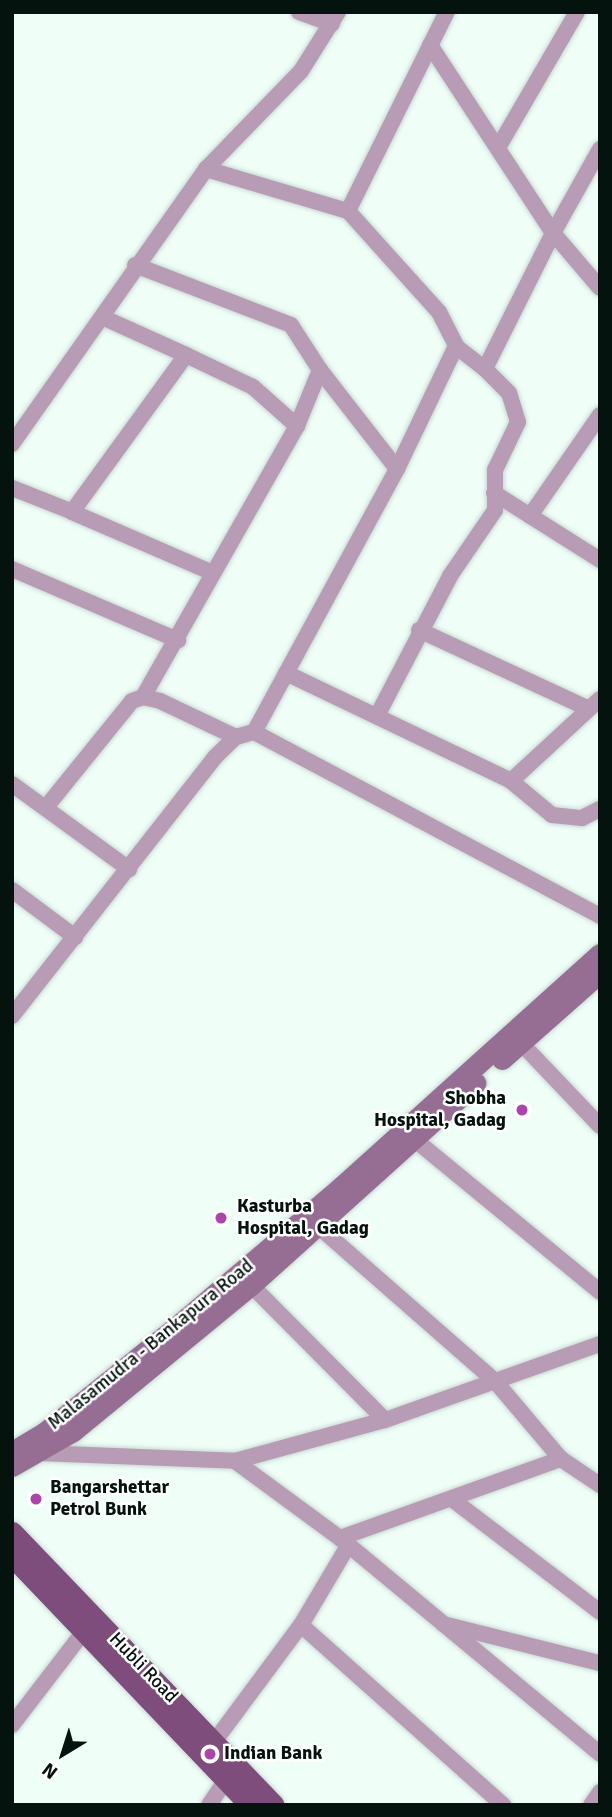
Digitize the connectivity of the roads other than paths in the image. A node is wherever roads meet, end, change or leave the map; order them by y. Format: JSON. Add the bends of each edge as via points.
{"nodes":[{"id":1,"x":299,"y":12,"type":"edge"},
{"id":2,"x":447,"y":12,"type":"edge"},
{"id":3,"x":577,"y":12,"type":"edge"},
{"id":4,"x":335,"y":18,"type":"edge"},
{"id":5,"x":430,"y":45,"type":"junction"},
{"id":6,"x":499,"y":146,"type":"junction"},
{"id":7,"x":600,"y":149,"type":"edge"},
{"id":8,"x":206,"y":170,"type":"junction"},
{"id":9,"x":348,"y":211,"type":"junction"},
{"id":10,"x":553,"y":233,"type":"junction"},
{"id":11,"x":135,"y":265,"type":"junction"},
{"id":12,"x":600,"y":288,"type":"edge"},
{"id":13,"x":102,"y":317,"type":"junction"},
{"id":14,"x":456,"y":346,"type":"junction"},
{"id":15,"x":186,"y":355,"type":"junction"},
{"id":16,"x":485,"y":369,"type":"junction"},
{"id":17,"x":320,"y":370,"type":"junction"},
{"id":18,"x":600,"y":415,"type":"edge"},
{"id":19,"x":296,"y":426,"type":"junction"},
{"id":20,"x":12,"y":444,"type":"edge"},
{"id":21,"x":397,"y":468,"type":"junction"},
{"id":22,"x":12,"y":488,"type":"edge"},
{"id":23,"x":494,"y":493,"type":"junction"},
{"id":24,"x":72,"y":512,"type":"junction"},
{"id":25,"x":530,"y":516,"type":"junction"},
{"id":26,"x":600,"y":560,"type":"edge"},
{"id":27,"x":12,"y":569,"type":"edge"},
{"id":28,"x":213,"y":573,"type":"junction"},
{"id":29,"x":419,"y":631,"type":"junction"},
{"id":30,"x":178,"y":640,"type":"junction"},
{"id":31,"x":286,"y":673,"type":"junction"},
{"id":32,"x":144,"y":698,"type":"junction"},
{"id":33,"x":594,"y":704,"type":"edge"},
{"id":34,"x":378,"y":714,"type":"junction"},
{"id":35,"x":254,"y":732,"type":"junction"},
{"id":36,"x":236,"y":737,"type":"junction"},
{"id":37,"x":511,"y":781,"type":"junction"},
{"id":38,"x":12,"y":784,"type":"edge"},
{"id":39,"x":47,"y":806,"type":"junction"},
{"id":40,"x":600,"y":809,"type":"edge"},
{"id":41,"x":129,"y":869,"type":"junction"},
{"id":42,"x":12,"y":890,"type":"edge"},
{"id":43,"x":600,"y":916,"type":"edge"},
{"id":44,"x":75,"y":937,"type":"junction"},
{"id":45,"x":600,"y":954,"type":"edge"},
{"id":46,"x":600,"y":972,"type":"edge"},
{"id":47,"x":12,"y":1016,"type":"edge"},
{"id":48,"x":520,"y":1042,"type":"junction"},
{"id":49,"x":600,"y":1126,"type":"edge"},
{"id":50,"x":414,"y":1139,"type":"junction"},
{"id":51,"x":319,"y":1227,"type":"junction"},
{"id":52,"x":597,"y":1285,"type":"edge"},
{"id":53,"x":251,"y":1286,"type":"junction"},
{"id":54,"x":600,"y":1344,"type":"edge"},
{"id":55,"x":495,"y":1381,"type":"junction"},
{"id":56,"x":385,"y":1420,"type":"junction"},
{"id":57,"x":12,"y":1451,"type":"edge"},
{"id":58,"x":39,"y":1453,"type":"junction"},
{"id":59,"x":561,"y":1459,"type":"junction"},
{"id":60,"x":235,"y":1461,"type":"junction"},
{"id":61,"x":12,"y":1466,"type":"edge"},
{"id":62,"x":600,"y":1485,"type":"edge"},
{"id":63,"x":453,"y":1500,"type":"junction"},
{"id":64,"x":12,"y":1532,"type":"edge"},
{"id":65,"x":344,"y":1542,"type":"junction"},
{"id":66,"x":12,"y":1556,"type":"edge"},
{"id":67,"x":600,"y":1612,"type":"edge"},
{"id":68,"x":438,"y":1622,"type":"junction"},
{"id":69,"x":301,"y":1625,"type":"junction"},
{"id":70,"x":84,"y":1631,"type":"junction"},
{"id":71,"x":600,"y":1663,"type":"edge"},
{"id":72,"x":12,"y":1725,"type":"edge"},
{"id":73,"x":214,"y":1742,"type":"junction"},
{"id":74,"x":600,"y":1755,"type":"edge"},
{"id":75,"x":226,"y":1780,"type":"junction"},
{"id":76,"x":600,"y":1792,"type":"edge"},
{"id":77,"x":209,"y":1805,"type":"edge"},
{"id":78,"x":250,"y":1805,"type":"edge"},
{"id":79,"x":274,"y":1805,"type":"edge"},
{"id":80,"x":503,"y":1805,"type":"edge"},
{"id":81,"x":591,"y":1805,"type":"edge"}],
"edges":[{"from":1,"to":4,"type":"street"},
{"from":2,"to":5,"type":"street"},
{"from":3,"to":6,"type":"street"},
{"from":4,"to":8,"type":"street","via":[[301,71]]},
{"from":5,"to":6,"type":"street"},
{"from":5,"to":9,"type":"street"},
{"from":6,"to":10,"type":"street"},
{"from":7,"to":10,"type":"street"},
{"from":8,"to":9,"type":"street"},
{"from":8,"to":11,"type":"street"},
{"from":9,"to":14,"type":"street","via":[[439,312]]},
{"from":10,"to":12,"type":"street"},
{"from":10,"to":16,"type":"street"},
{"from":11,"to":13,"type":"street"},
{"from":11,"to":17,"type":"street","via":[[291,326]]},
{"from":13,"to":15,"type":"street"},
{"from":13,"to":20,"type":"street"},
{"from":14,"to":16,"type":"street"},
{"from":14,"to":21,"type":"street"},
{"from":15,"to":19,"type":"street","via":[[253,387]]},
{"from":15,"to":24,"type":"street"},
{"from":16,"to":23,"type":"street","via":[[509,393],[519,422],[495,470]]},
{"from":17,"to":19,"type":"street"},
{"from":17,"to":21,"type":"street"},
{"from":18,"to":25,"type":"street"},
{"from":19,"to":28,"type":"street"},
{"from":21,"to":31,"type":"street"},
{"from":22,"to":24,"type":"street"},
{"from":23,"to":25,"type":"street"},
{"from":23,"to":29,"type":"street","via":[[493,518],[450,576]]},
{"from":24,"to":28,"type":"street"},
{"from":25,"to":26,"type":"street"},
{"from":27,"to":30,"type":"street"},
{"from":28,"to":30,"type":"street"},
{"from":29,"to":33,"type":"street"},
{"from":29,"to":34,"type":"street"},
{"from":30,"to":32,"type":"street"},
{"from":31,"to":34,"type":"street"},
{"from":31,"to":35,"type":"street"},
{"from":32,"to":36,"type":"street"},
{"from":32,"to":39,"type":"street","via":[[122,710]]},
{"from":33,"to":37,"type":"street"},
{"from":34,"to":37,"type":"street"},
{"from":35,"to":36,"type":"street"},
{"from":35,"to":43,"type":"street"},
{"from":36,"to":41,"type":"street","via":[[215,757]]},
{"from":37,"to":40,"type":"street","via":[[552,815],[567,820]]},
{"from":38,"to":39,"type":"street"},
{"from":39,"to":41,"type":"street"},
{"from":41,"to":44,"type":"street"},
{"from":42,"to":44,"type":"street"},
{"from":44,"to":47,"type":"street"},
{"from":45,"to":57,"type":"main road","name":"Malasamudra - Bankapura Road","via":[[341,1187],[182,1322],[44,1433]]},
{"from":46,"to":48,"type":"main road"},
{"from":48,"to":49,"type":"street"},
{"from":48,"to":50,"type":"main road"},
{"from":50,"to":51,"type":"main road"},
{"from":50,"to":52,"type":"street"},
{"from":51,"to":53,"type":"main road"},
{"from":51,"to":55,"type":"street"},
{"from":53,"to":56,"type":"street"},
{"from":53,"to":58,"type":"main road","via":[[98,1412]]},
{"from":54,"to":55,"type":"street"},
{"from":55,"to":56,"type":"street"},
{"from":55,"to":59,"type":"street"},
{"from":56,"to":60,"type":"street"},
{"from":58,"to":60,"type":"street"},
{"from":58,"to":61,"type":"main road"},
{"from":59,"to":62,"type":"street"},
{"from":59,"to":63,"type":"street"},
{"from":60,"to":65,"type":"street"},
{"from":63,"to":65,"type":"street"},
{"from":63,"to":67,"type":"street"},
{"from":64,"to":73,"type":"main road","name":"Hubli Road"},
{"from":65,"to":68,"type":"street"},
{"from":65,"to":69,"type":"street"},
{"from":66,"to":70,"type":"main road"},
{"from":68,"to":71,"type":"street"},
{"from":68,"to":74,"type":"street"},
{"from":69,"to":73,"type":"street"},
{"from":69,"to":80,"type":"street"},
{"from":70,"to":72,"type":"street"},
{"from":70,"to":75,"type":"main road"},
{"from":73,"to":79,"type":"main road","name":"Hubli Road"},
{"from":75,"to":77,"type":"street"},
{"from":75,"to":78,"type":"main road"},
{"from":76,"to":81,"type":"street"}]}
